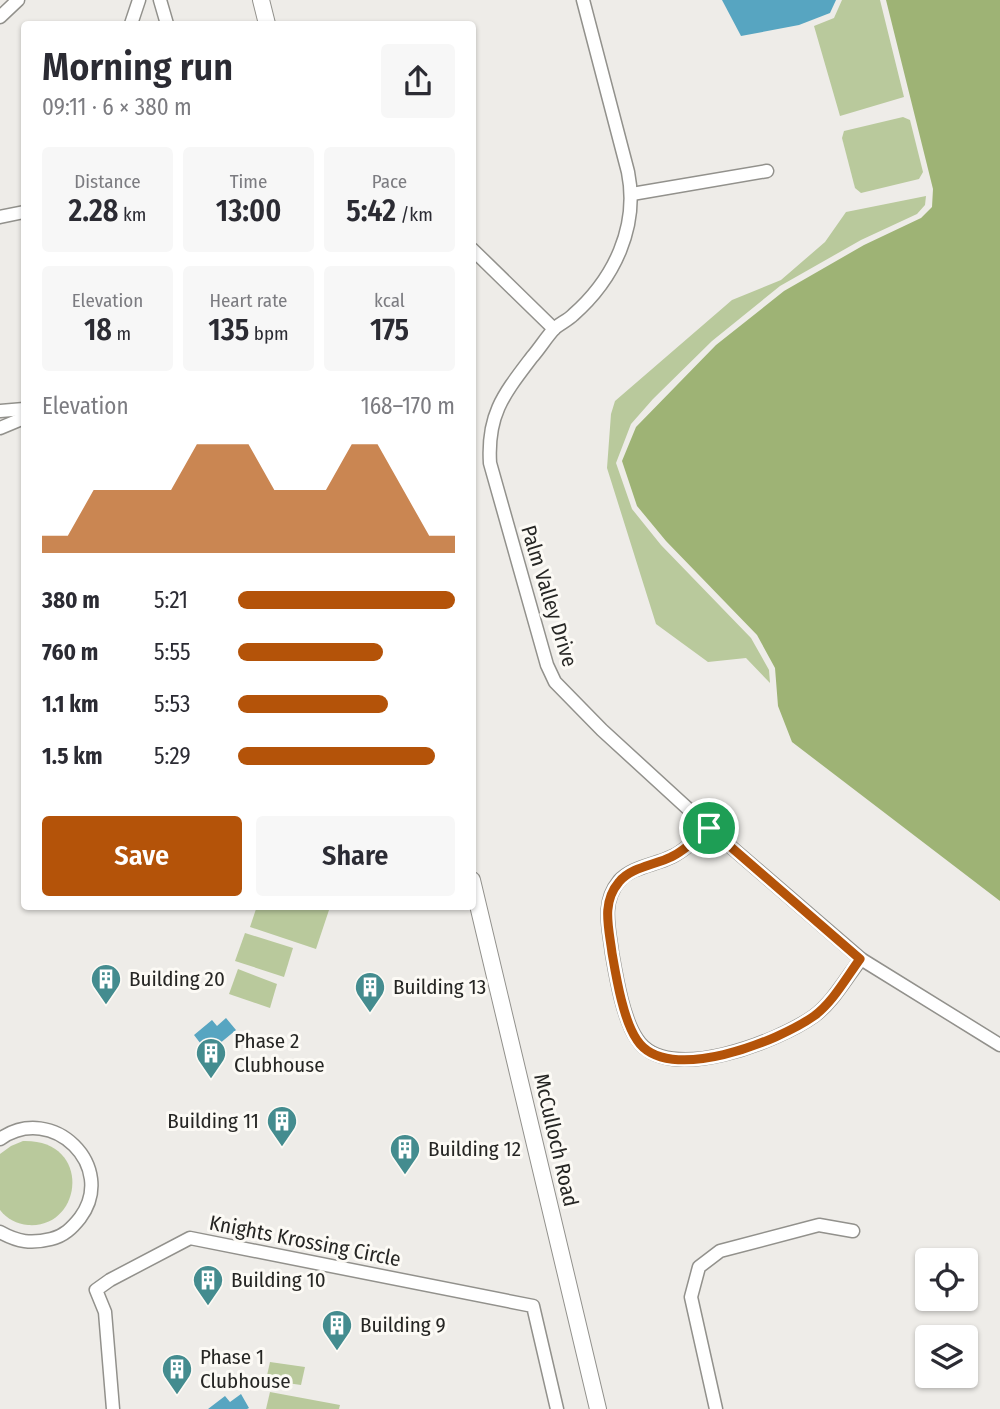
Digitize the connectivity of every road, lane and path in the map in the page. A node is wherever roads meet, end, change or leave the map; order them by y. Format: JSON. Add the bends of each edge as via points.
{"nodes":[{"id":1,"x":18,"y":0,"type":"edge"},
{"id":2,"x":139,"y":0,"type":"edge"},
{"id":3,"x":160,"y":0,"type":"edge"},
{"id":4,"x":261,"y":0,"type":"edge"},
{"id":5,"x":583,"y":0,"type":"edge"},
{"id":6,"x":0,"y":18,"type":"edge"},
{"id":7,"x":132,"y":21,"type":"edge"},
{"id":8,"x":166,"y":21,"type":"edge"},
{"id":9,"x":266,"y":21,"type":"edge"},
{"id":10,"x":767,"y":171,"type":"dead end"},
{"id":11,"x":632,"y":194,"type":"junction"},
{"id":12,"x":21,"y":213,"type":"edge"},
{"id":13,"x":0,"y":217,"type":"edge"},
{"id":14,"x":476,"y":253,"type":"edge"},
{"id":15,"x":554,"y":329,"type":"junction"},
{"id":16,"x":21,"y":409,"type":"edge"},
{"id":17,"x":0,"y":411,"type":"edge"},
{"id":18,"x":21,"y":419,"type":"edge"},
{"id":19,"x":0,"y":428,"type":"edge"},
{"id":20,"x":709,"y":828,"type":"junction"},
{"id":21,"x":476,"y":897,"type":"edge"},
{"id":22,"x":860,"y":959,"type":"junction"},
{"id":23,"x":1000,"y":1045,"type":"edge"},
{"id":24,"x":0,"y":1139,"type":"edge"},
{"id":25,"x":853,"y":1231,"type":"dead end"},
{"id":26,"x":0,"y":1232,"type":"edge"},
{"id":27,"x":113,"y":1409,"type":"edge"},
{"id":28,"x":557,"y":1409,"type":"edge"},
{"id":29,"x":598,"y":1409,"type":"edge"},
{"id":30,"x":716,"y":1409,"type":"edge"}],
"edges":[{"from":1,"to":6,"type":"street"},
{"from":2,"to":7,"type":"street"},
{"from":3,"to":8,"type":"street"},
{"from":4,"to":9,"type":"street"},
{"from":5,"to":11,"type":"street","name":"Palm Valley Drive"},
{"from":10,"to":11,"type":"street"},
{"from":11,"to":15,"type":"street","name":"Palm Valley Drive","via":[[617,258],[598,289]]},
{"from":12,"to":13,"type":"street"},
{"from":14,"to":15,"type":"street"},
{"from":15,"to":20,"type":"street","name":"Palm Valley Drive","via":[[503,395],[489,451],[538,640],[555,682],[569,699]]},
{"from":16,"to":17,"type":"street"},
{"from":18,"to":19,"type":"street"},
{"from":20,"to":22,"type":"street","name":"Palm Valley Drive"},
{"from":20,"to":22,"type":"street","via":[[673,856],[620,879],[608,898],[607,923],[621,998],[636,1040],[673,1060],[744,1048],[782,1035],[828,1004]]},
{"from":21,"to":29,"type":"street","name":"McCulloch Road"},
{"from":22,"to":23,"type":"street","name":"Palm Valley Drive"},
{"from":24,"to":26,"type":"street","via":[[28,1127],[48,1129],[66,1138],[84,1158],[90,1193],[84,1212],[59,1237],[34,1243]]},
{"from":25,"to":30,"type":"street","via":[[819,1225],[720,1251],[699,1267],[691,1297]]},
{"from":27,"to":28,"type":"street","name":"Knights Krossing Circle","via":[[105,1312],[96,1290],[190,1238],[533,1306]]}]}
